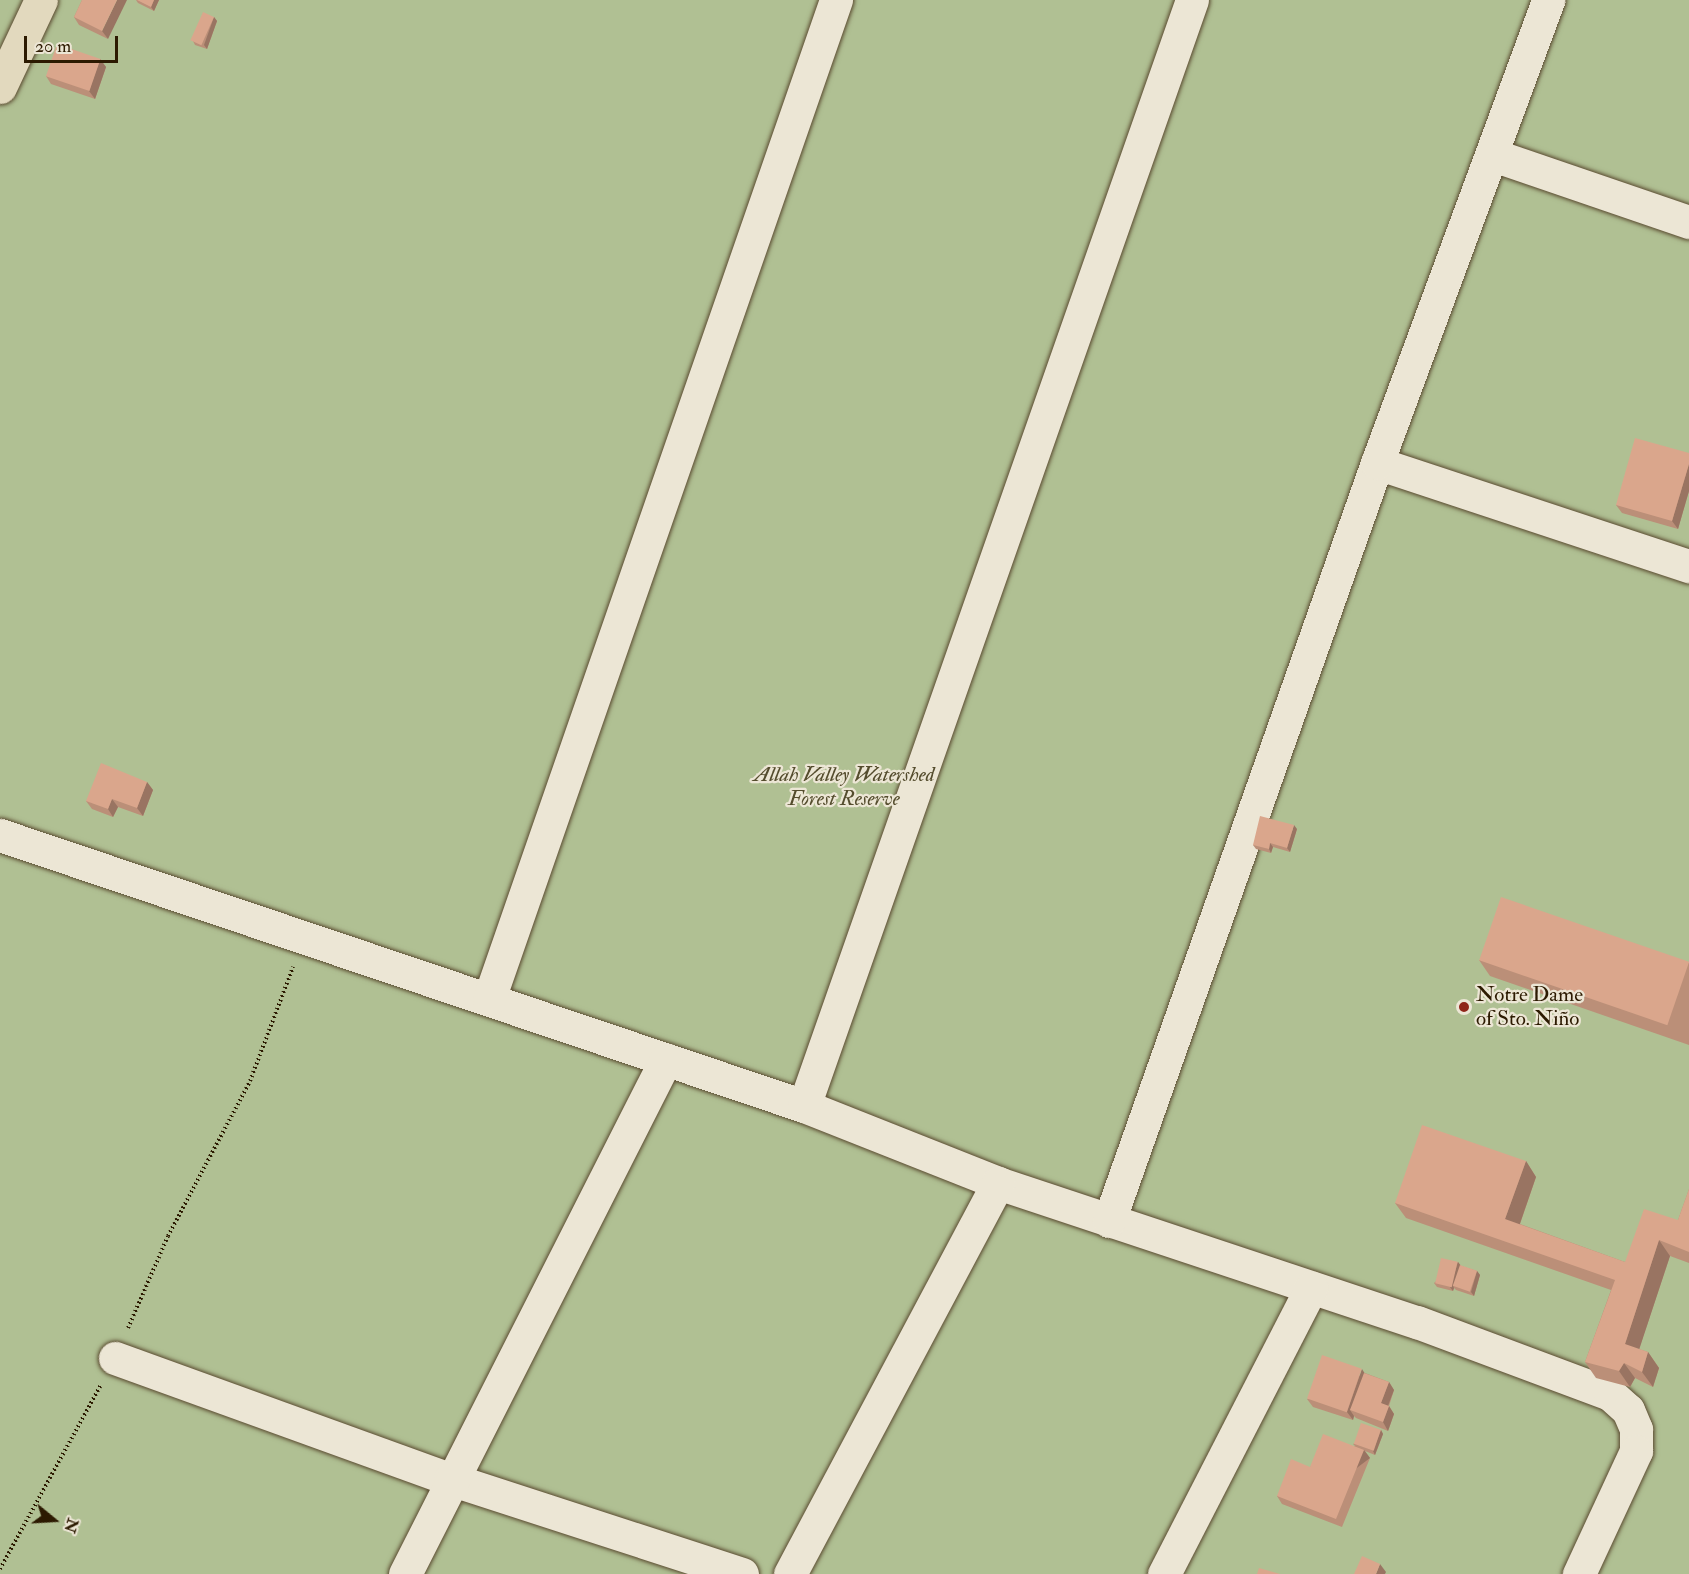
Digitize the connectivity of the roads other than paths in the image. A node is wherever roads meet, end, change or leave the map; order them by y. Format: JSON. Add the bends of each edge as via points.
{"nodes":[{"id":1,"x":41,"y":0,"type":"edge"},
{"id":2,"x":836,"y":0,"type":"edge"},
{"id":3,"x":1192,"y":0,"type":"edge"},
{"id":4,"x":1548,"y":0,"type":"edge"},
{"id":5,"x":0,"y":87,"type":"edge"},
{"id":6,"x":1493,"y":155,"type":"junction"},
{"id":7,"x":1689,"y":222,"type":"edge"},
{"id":8,"x":1377,"y":463,"type":"junction"},
{"id":9,"x":1689,"y":566,"type":"edge"},
{"id":10,"x":0,"y":835,"type":"edge"},
{"id":11,"x":489,"y":999,"type":"junction"},
{"id":12,"x":666,"y":1059,"type":"junction"},
{"id":13,"x":804,"y":1106,"type":"junction"},
{"id":14,"x":998,"y":1183,"type":"junction"},
{"id":15,"x":1108,"y":1221,"type":"junction"},
{"id":16,"x":1311,"y":1288,"type":"junction"},
{"id":17,"x":115,"y":1358,"type":"road end"},
{"id":18,"x":450,"y":1479,"type":"junction"},
{"id":19,"x":405,"y":1574,"type":"edge"},
{"id":20,"x":742,"y":1574,"type":"edge"},
{"id":21,"x":790,"y":1574,"type":"edge"},
{"id":22,"x":1164,"y":1574,"type":"edge"},
{"id":23,"x":1579,"y":1574,"type":"edge"}],
"edges":[{"from":1,"to":5,"type":"main road"},
{"from":2,"to":11,"type":"street"},
{"from":3,"to":13,"type":"street"},
{"from":4,"to":6,"type":"street"},
{"from":6,"to":7,"type":"street"},
{"from":6,"to":8,"type":"street"},
{"from":8,"to":9,"type":"street"},
{"from":8,"to":15,"type":"street"},
{"from":10,"to":11,"type":"street"},
{"from":11,"to":12,"type":"street"},
{"from":12,"to":13,"type":"street"},
{"from":12,"to":18,"type":"street"},
{"from":13,"to":14,"type":"street"},
{"from":14,"to":15,"type":"street"},
{"from":14,"to":21,"type":"street"},
{"from":15,"to":16,"type":"street"},
{"from":16,"to":22,"type":"street"},
{"from":16,"to":23,"type":"street","via":[[1610,1394],[1628,1410],[1636,1429],[1636,1451]]},
{"from":17,"to":18,"type":"street"},
{"from":18,"to":19,"type":"street"},
{"from":18,"to":20,"type":"street"}]}
